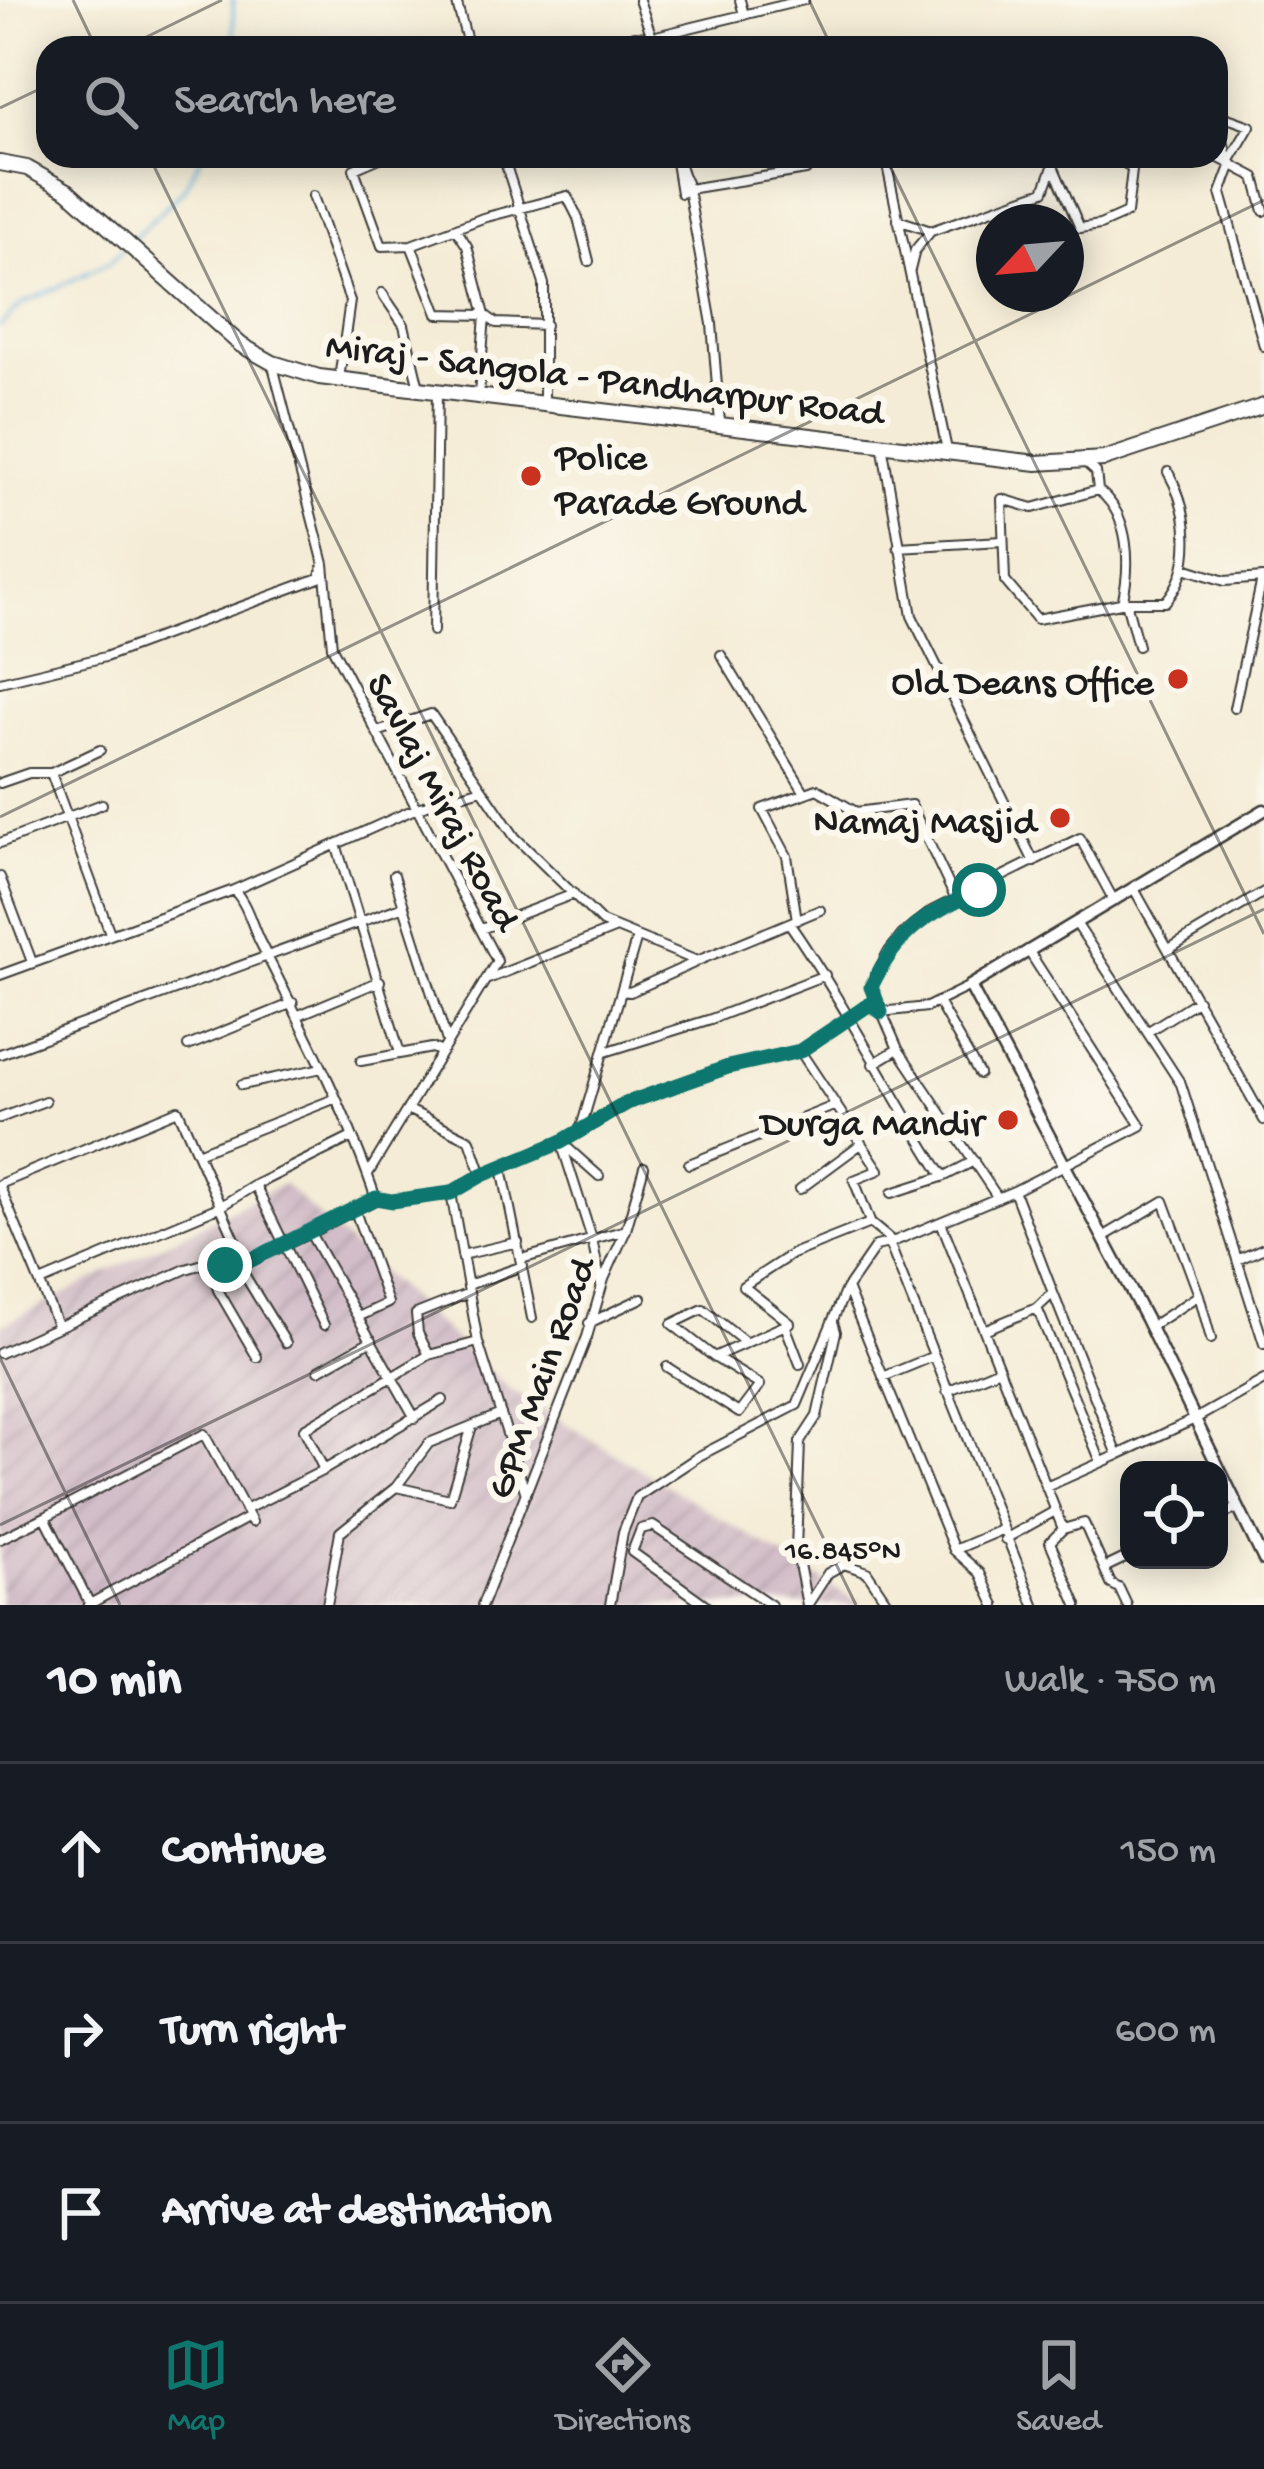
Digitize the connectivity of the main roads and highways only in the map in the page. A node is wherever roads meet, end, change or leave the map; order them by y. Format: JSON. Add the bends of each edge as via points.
{"nodes":[{"id":1,"x":0,"y":163,"type":"edge"},
{"id":2,"x":1264,"y":406,"type":"edge"}],
"edges":[{"from":1,"to":2,"type":"highway","name":"Miraj - Sangola - Pandharpur Road","via":[[68,190],[241,345],[273,363],[339,380],[1037,463],[1104,459]]}]}
